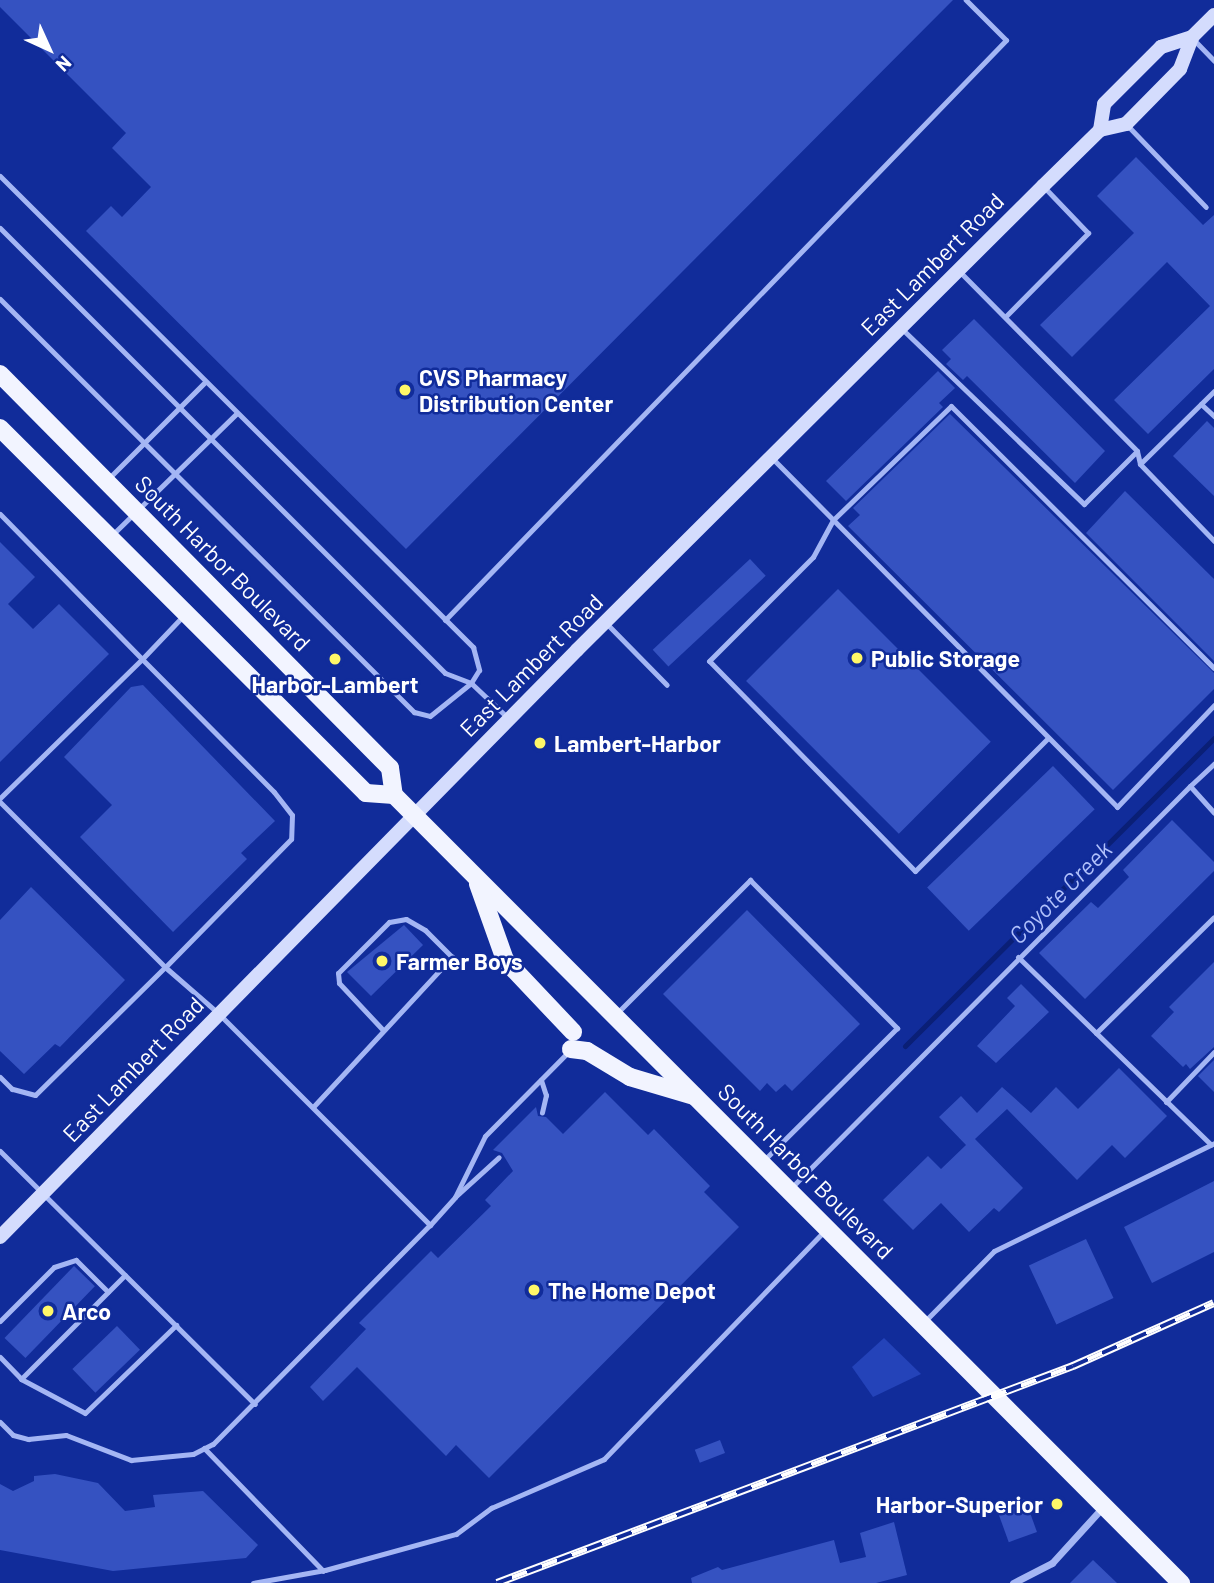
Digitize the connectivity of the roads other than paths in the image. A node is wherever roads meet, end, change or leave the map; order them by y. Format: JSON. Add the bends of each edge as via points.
{"nodes":[{"id":1,"x":965,"y":0,"type":"edge"},
{"id":2,"x":1214,"y":15,"type":"edge"},
{"id":3,"x":1192,"y":37,"type":"junction"},
{"id":4,"x":1214,"y":61,"type":"edge"},
{"id":5,"x":1126,"y":124,"type":"junction"},
{"id":6,"x":1100,"y":130,"type":"junction"},
{"id":7,"x":0,"y":176,"type":"edge"},
{"id":8,"x":1043,"y":186,"type":"junction"},
{"id":9,"x":1206,"y":207,"type":"dead end"},
{"id":10,"x":0,"y":228,"type":"edge"},
{"id":11,"x":959,"y":271,"type":"junction"},
{"id":12,"x":0,"y":299,"type":"edge"},
{"id":13,"x":1006,"y":316,"type":"junction"},
{"id":14,"x":901,"y":328,"type":"junction"},
{"id":15,"x":0,"y":374,"type":"edge"},
{"id":16,"x":205,"y":382,"type":"junction"},
{"id":17,"x":1214,"y":391,"type":"edge"},
{"id":18,"x":1201,"y":404,"type":"junction"},
{"id":19,"x":179,"y":408,"type":"junction"},
{"id":20,"x":236,"y":414,"type":"junction"},
{"id":21,"x":1214,"y":416,"type":"edge"},
{"id":22,"x":0,"y":428,"type":"edge"},
{"id":23,"x":210,"y":439,"type":"junction"},
{"id":24,"x":145,"y":444,"type":"junction"},
{"id":25,"x":1137,"y":452,"type":"junction"},
{"id":26,"x":771,"y":457,"type":"junction"},
{"id":27,"x":1140,"y":464,"type":"junction"},
{"id":28,"x":176,"y":474,"type":"junction"},
{"id":29,"x":106,"y":481,"type":"junction"},
{"id":30,"x":137,"y":511,"type":"junction"},
{"id":31,"x":0,"y":514,"type":"edge"},
{"id":32,"x":833,"y":520,"type":"junction"},
{"id":33,"x":111,"y":535,"type":"junction"},
{"id":34,"x":1214,"y":541,"type":"edge"},
{"id":35,"x":188,"y":611,"type":"junction"},
{"id":36,"x":445,"y":620,"type":"junction"},
{"id":37,"x":605,"y":622,"type":"junction"},
{"id":38,"x":142,"y":659,"type":"junction"},
{"id":39,"x":1214,"y":668,"type":"edge"},
{"id":40,"x":471,"y":683,"type":"junction"},
{"id":41,"x":667,"y":685,"type":"dead end"},
{"id":42,"x":1214,"y":705,"type":"edge"},
{"id":43,"x":508,"y":719,"type":"junction"},
{"id":44,"x":1048,"y":738,"type":"junction"},
{"id":45,"x":1214,"y":764,"type":"edge"},
{"id":46,"x":1190,"y":786,"type":"junction"},
{"id":47,"x":394,"y":795,"type":"junction"},
{"id":48,"x":0,"y":800,"type":"edge"},
{"id":49,"x":1214,"y":813,"type":"edge"},
{"id":50,"x":414,"y":815,"type":"junction"},
{"id":51,"x":475,"y":877,"type":"junction"},
{"id":52,"x":1214,"y":917,"type":"edge"},
{"id":53,"x":1018,"y":957,"type":"junction"},
{"id":54,"x":165,"y":967,"type":"junction"},
{"id":55,"x":218,"y":1013,"type":"junction"},
{"id":56,"x":613,"y":1016,"type":"junction"},
{"id":57,"x":382,"y":1029,"type":"junction"},
{"id":58,"x":1096,"y":1033,"type":"junction"},
{"id":59,"x":572,"y":1040,"type":"junction"},
{"id":60,"x":1214,"y":1052,"type":"edge"},
{"id":61,"x":0,"y":1077,"type":"edge"},
{"id":62,"x":541,"y":1080,"type":"junction"},
{"id":63,"x":696,"y":1097,"type":"junction"},
{"id":64,"x":1166,"y":1102,"type":"junction"},
{"id":65,"x":313,"y":1107,"type":"junction"},
{"id":66,"x":542,"y":1113,"type":"dead end"},
{"id":67,"x":1212,"y":1144,"type":"edge"},
{"id":68,"x":0,"y":1151,"type":"edge"},
{"id":69,"x":499,"y":1157,"type":"dead end"},
{"id":70,"x":762,"y":1162,"type":"junction"},
{"id":71,"x":790,"y":1189,"type":"junction"},
{"id":72,"x":43,"y":1194,"type":"junction"},
{"id":73,"x":455,"y":1197,"type":"junction"},
{"id":74,"x":430,"y":1225,"type":"junction"},
{"id":75,"x":828,"y":1227,"type":"junction"},
{"id":76,"x":0,"y":1237,"type":"edge"},
{"id":77,"x":125,"y":1275,"type":"junction"},
{"id":78,"x":108,"y":1292,"type":"junction"},
{"id":79,"x":0,"y":1321,"type":"edge"},
{"id":80,"x":923,"y":1322,"type":"junction"},
{"id":81,"x":176,"y":1325,"type":"junction"},
{"id":82,"x":0,"y":1357,"type":"edge"},
{"id":83,"x":21,"y":1379,"type":"junction"},
{"id":84,"x":256,"y":1404,"type":"junction"},
{"id":85,"x":0,"y":1422,"type":"edge"},
{"id":86,"x":204,"y":1448,"type":"junction"},
{"id":87,"x":1103,"y":1507,"type":"junction"},
{"id":88,"x":323,"y":1571,"type":"junction"},
{"id":89,"x":253,"y":1583,"type":"edge"},
{"id":90,"x":1013,"y":1583,"type":"edge"},
{"id":91,"x":1181,"y":1583,"type":"edge"}],
"edges":[{"from":1,"to":36,"type":"lane","via":[[1006,40]]},
{"from":2,"to":3,"type":"main road","name":"East Lambert Road"},
{"from":3,"to":4,"type":"lane"},
{"from":3,"to":5,"type":"main road","name":"East Lambert Road","via":[[1180,68]]},
{"from":3,"to":6,"type":"main road","name":"East Lambert Road","via":[[1161,47],[1104,104]]},
{"from":5,"to":6,"type":"main road"},
{"from":5,"to":9,"type":"lane"},
{"from":6,"to":8,"type":"main road","name":"East Lambert Road"},
{"from":7,"to":16,"type":"lane"},
{"from":8,"to":11,"type":"main road","name":"East Lambert Road"},
{"from":8,"to":13,"type":"lane","via":[[1088,233]]},
{"from":10,"to":19,"type":"lane"},
{"from":11,"to":13,"type":"lane"},
{"from":11,"to":14,"type":"main road","name":"East Lambert Road"},
{"from":12,"to":24,"type":"lane"},
{"from":13,"to":25,"type":"lane"},
{"from":14,"to":25,"type":"lane","via":[[1084,504]]},
{"from":14,"to":26,"type":"main road","name":"East Lambert Road"},
{"from":15,"to":29,"type":"main road","name":"South Harbor Boulevard"},
{"from":16,"to":19,"type":"lane"},
{"from":16,"to":20,"type":"lane"},
{"from":17,"to":18,"type":"lane"},
{"from":18,"to":21,"type":"lane"},
{"from":18,"to":27,"type":"lane"},
{"from":19,"to":23,"type":"lane"},
{"from":19,"to":24,"type":"lane"},
{"from":20,"to":23,"type":"lane"},
{"from":20,"to":36,"type":"lane"},
{"from":22,"to":33,"type":"main road"},
{"from":23,"to":28,"type":"lane"},
{"from":23,"to":40,"type":"lane","via":[[445,673]]},
{"from":24,"to":28,"type":"lane"},
{"from":24,"to":29,"type":"lane"},
{"from":25,"to":27,"type":"lane"},
{"from":26,"to":32,"type":"lane"},
{"from":26,"to":37,"type":"main road","name":"East Lambert Road"},
{"from":27,"to":34,"type":"lane"},
{"from":28,"to":30,"type":"lane"},
{"from":28,"to":40,"type":"lane","via":[[414,712],[430,716]]},
{"from":29,"to":30,"type":"main road","name":"South Harbor Boulevard"},
{"from":30,"to":33,"type":"lane"},
{"from":30,"to":47,"type":"main road","name":"South Harbor Boulevard","via":[[390,768]]},
{"from":31,"to":38,"type":"lane"},
{"from":32,"to":39,"type":"lane","via":[[951,406]]},
{"from":32,"to":44,"type":"lane"},
{"from":32,"to":44,"type":"lane","via":[[813,557],[709,661],[915,871]]},
{"from":33,"to":35,"type":"main road"},
{"from":35,"to":38,"type":"lane"},
{"from":35,"to":47,"type":"main road","via":[[366,793]]},
{"from":36,"to":40,"type":"lane","via":[[478,658],[479,670]]},
{"from":37,"to":41,"type":"lane"},
{"from":37,"to":43,"type":"main road","name":"East Lambert Road"},
{"from":38,"to":48,"type":"lane"},
{"from":38,"to":54,"type":"lane","via":[[292,815],[291,839]]},
{"from":40,"to":43,"type":"lane"},
{"from":42,"to":44,"type":"lane","via":[[1117,807]]},
{"from":43,"to":50,"type":"main road","name":"East Lambert Road"},
{"from":45,"to":46,"type":"lane"},
{"from":46,"to":49,"type":"lane"},
{"from":46,"to":53,"type":"lane"},
{"from":47,"to":50,"type":"main road","name":"South Harbor Boulevard"},
{"from":48,"to":54,"type":"lane"},
{"from":50,"to":51,"type":"main road","name":"South Harbor Boulevard"},
{"from":50,"to":55,"type":"main road","name":"East Lambert Road"},
{"from":51,"to":56,"type":"main road","name":"South Harbor Boulevard"},
{"from":51,"to":59,"type":"main road","via":[[505,960]]},
{"from":52,"to":58,"type":"lane"},
{"from":53,"to":58,"type":"lane"},
{"from":53,"to":71,"type":"lane"},
{"from":54,"to":55,"type":"lane"},
{"from":54,"to":61,"type":"lane","via":[[35,1095],[12,1089]]},
{"from":55,"to":65,"type":"lane"},
{"from":55,"to":72,"type":"main road","name":"East Lambert Road"},
{"from":56,"to":63,"type":"main road","name":"South Harbor Boulevard"},
{"from":56,"to":70,"type":"lane","via":[[750,880],[897,1028]]},
{"from":57,"to":57,"type":"lane","via":[[452,957],[425,930],[400,918],[389,922],[340,968],[339,983]]},
{"from":57,"to":65,"type":"lane"},
{"from":58,"to":64,"type":"lane"},
{"from":59,"to":62,"type":"lane"},
{"from":59,"to":63,"type":"main road","via":[[629,1077]]},
{"from":60,"to":64,"type":"lane"},
{"from":62,"to":66,"type":"lane","via":[[546,1095]]},
{"from":62,"to":73,"type":"lane","via":[[485,1136]]},
{"from":63,"to":70,"type":"main road","name":"South Harbor Boulevard"},
{"from":64,"to":67,"type":"lane"},
{"from":65,"to":74,"type":"lane"},
{"from":67,"to":80,"type":"lane","via":[[994,1251]]},
{"from":68,"to":72,"type":"lane"},
{"from":69,"to":73,"type":"lane"},
{"from":70,"to":71,"type":"main road","name":"South Harbor Boulevard"},
{"from":71,"to":75,"type":"main road","name":"South Harbor Boulevard"},
{"from":72,"to":76,"type":"main road","name":"East Lambert Road"},
{"from":72,"to":77,"type":"lane"},
{"from":73,"to":74,"type":"lane"},
{"from":74,"to":84,"type":"lane"},
{"from":75,"to":80,"type":"main road","name":"South Harbor Boulevard"},
{"from":75,"to":88,"type":"lane","via":[[604,1458],[491,1508],[456,1534]]},
{"from":77,"to":78,"type":"lane"},
{"from":77,"to":81,"type":"lane"},
{"from":78,"to":79,"type":"lane","via":[[76,1260],[54,1267]]},
{"from":78,"to":83,"type":"lane"},
{"from":80,"to":87,"type":"main road","name":"South Harbor Boulevard"},
{"from":81,"to":83,"type":"lane","via":[[85,1413]]},
{"from":81,"to":84,"type":"lane"},
{"from":82,"to":83,"type":"lane"},
{"from":84,"to":86,"type":"lane"},
{"from":85,"to":86,"type":"lane","via":[[20,1437],[66,1435],[131,1460],[159,1459]]},
{"from":86,"to":88,"type":"lane"},
{"from":87,"to":90,"type":"street","via":[[1052,1563]]},
{"from":87,"to":91,"type":"main road","name":"South Harbor Boulevard"},
{"from":88,"to":89,"type":"lane"}]}
